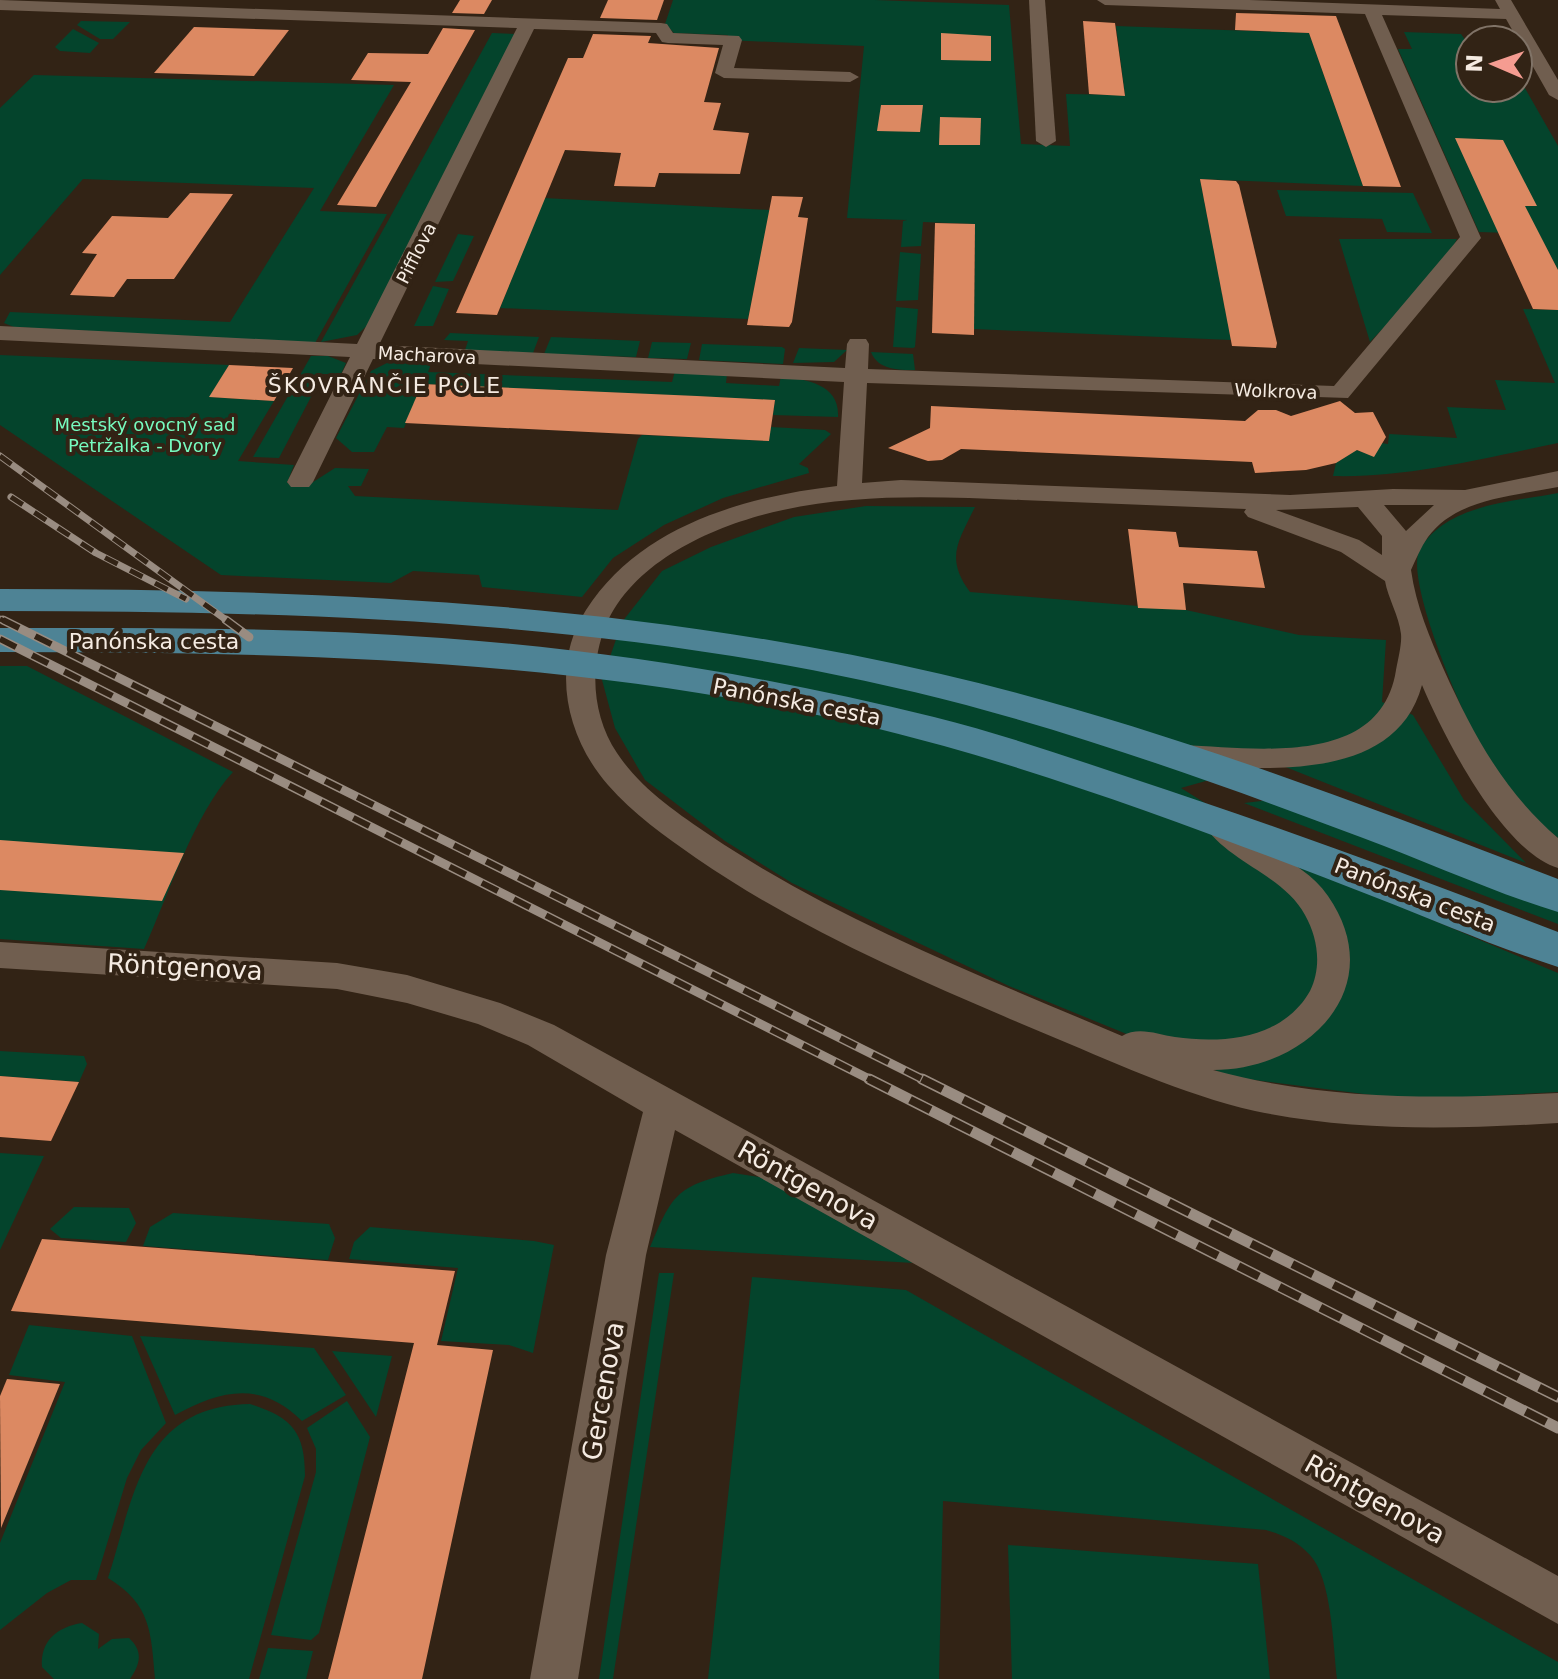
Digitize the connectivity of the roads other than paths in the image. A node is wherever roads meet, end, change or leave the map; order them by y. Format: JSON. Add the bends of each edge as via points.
{"nodes":[{"id":1,"x":1037,"y":0,"type":"edge"},
{"id":2,"x":1105,"y":0,"type":"edge"},
{"id":3,"x":0,"y":5,"type":"edge"},
{"id":4,"x":242,"y":7,"type":"edge"},
{"id":5,"x":1507,"y":7,"type":"edge"},
{"id":6,"x":1374,"y":17,"type":"junction"},
{"id":7,"x":528,"y":23,"type":"junction"},
{"id":8,"x":850,"y":77,"type":"dead end"},
{"id":9,"x":1558,"y":95,"type":"edge"},
{"id":10,"x":1046,"y":141,"type":"dead end"},
{"id":11,"x":0,"y":333,"type":"edge"},
{"id":12,"x":858,"y":344,"type":"dead end"},
{"id":13,"x":366,"y":352,"type":"junction"},
{"id":14,"x":855,"y":376,"type":"junction"},
{"id":15,"x":1558,"y":460,"type":"edge"},
{"id":16,"x":1558,"y":479,"type":"edge"},
{"id":17,"x":300,"y":482,"type":"dead end"},
{"id":18,"x":849,"y":491,"type":"junction"},
{"id":19,"x":1393,"y":497,"type":"junction"},
{"id":20,"x":1465,"y":498,"type":"junction"},
{"id":21,"x":1365,"y":499,"type":"junction"},
{"id":22,"x":1226,"y":502,"type":"junction"},
{"id":23,"x":1395,"y":575,"type":"junction"},
{"id":24,"x":0,"y":600,"type":"edge"},
{"id":25,"x":1415,"y":634,"type":"junction"},
{"id":26,"x":0,"y":640,"type":"edge"},
{"id":27,"x":1175,"y":754,"type":"junction"},
{"id":28,"x":1216,"y":821,"type":"junction"},
{"id":29,"x":1558,"y":856,"type":"edge"},
{"id":30,"x":1558,"y":896,"type":"edge"},
{"id":31,"x":1558,"y":950,"type":"edge"},
{"id":32,"x":0,"y":955,"type":"edge"},
{"id":33,"x":1081,"y":1034,"type":"junction"},
{"id":34,"x":663,"y":1105,"type":"junction"},
{"id":35,"x":1558,"y":1108,"type":"edge"},
{"id":36,"x":1558,"y":1601,"type":"edge"},
{"id":37,"x":554,"y":1679,"type":"edge"}],
"edges":[{"from":1,"to":10,"type":"street"},
{"from":2,"to":6,"type":"street"},
{"from":3,"to":4,"type":"street"},
{"from":4,"to":7,"type":"street"},
{"from":5,"to":6,"type":"street"},
{"from":5,"to":9,"type":"street"},
{"from":6,"to":14,"type":"street","name":"Wolkrova","via":[[1471,238],[1340,393]]},
{"from":7,"to":8,"type":"street","via":[[661,28],[668,38],[733,40],[724,73],[793,66]]},
{"from":7,"to":13,"type":"street","name":"Pifflova"},
{"from":11,"to":13,"type":"street","name":"Macharova"},
{"from":12,"to":14,"type":"street"},
{"from":13,"to":14,"type":"street","name":"Macharova"},
{"from":13,"to":17,"type":"street","name":"Pifflova"},
{"from":14,"to":18,"type":"street"},
{"from":15,"to":19,"type":"street"},
{"from":16,"to":20,"type":"street"},
{"from":18,"to":22,"type":"street","via":[[951,489]]},
{"from":18,"to":33,"type":"street","via":[[785,502],[722,521],[656,550],[624,579],[602,605],[582,650],[581,705],[600,752],[657,814],[717,858],[904,956]]},
{"from":19,"to":20,"type":"street"},
{"from":19,"to":21,"type":"street"},
{"from":20,"to":23,"type":"street","via":[[1416,531]]},
{"from":21,"to":22,"type":"street"},
{"from":21,"to":23,"type":"street","via":[[1371,540]]},
{"from":22,"to":23,"type":"street","via":[[1350,546]]},
{"from":23,"to":25,"type":"street"},
{"from":24,"to":27,"type":"main road","name":"Panónska cesta","via":[[278,602],[586,624],[929,683]]},
{"from":25,"to":27,"type":"street","via":[[1402,703],[1372,738],[1335,752],[1292,757]]},
{"from":25,"to":29,"type":"street","via":[[1473,762],[1511,811]]},
{"from":26,"to":28,"type":"main road","name":"Panónska cesta","via":[[233,641],[561,661],[915,725]]},
{"from":27,"to":30,"type":"main road","name":"Panónska cesta"},
{"from":28,"to":31,"type":"main road","name":"Panónska cesta"},
{"from":28,"to":33,"type":"street","via":[[1305,891],[1325,920],[1335,967],[1316,1011],[1275,1043],[1231,1054]]},
{"from":32,"to":34,"type":"street","name":"Röntgenova","via":[[337,976],[387,985],[488,1013],[541,1035]]},
{"from":33,"to":35,"type":"street","via":[[1173,1073],[1259,1096],[1333,1108],[1422,1115]]},
{"from":34,"to":36,"type":"street","name":"Röntgenova"},
{"from":34,"to":37,"type":"street","name":"Gercenova","via":[[626,1255]]}]}
